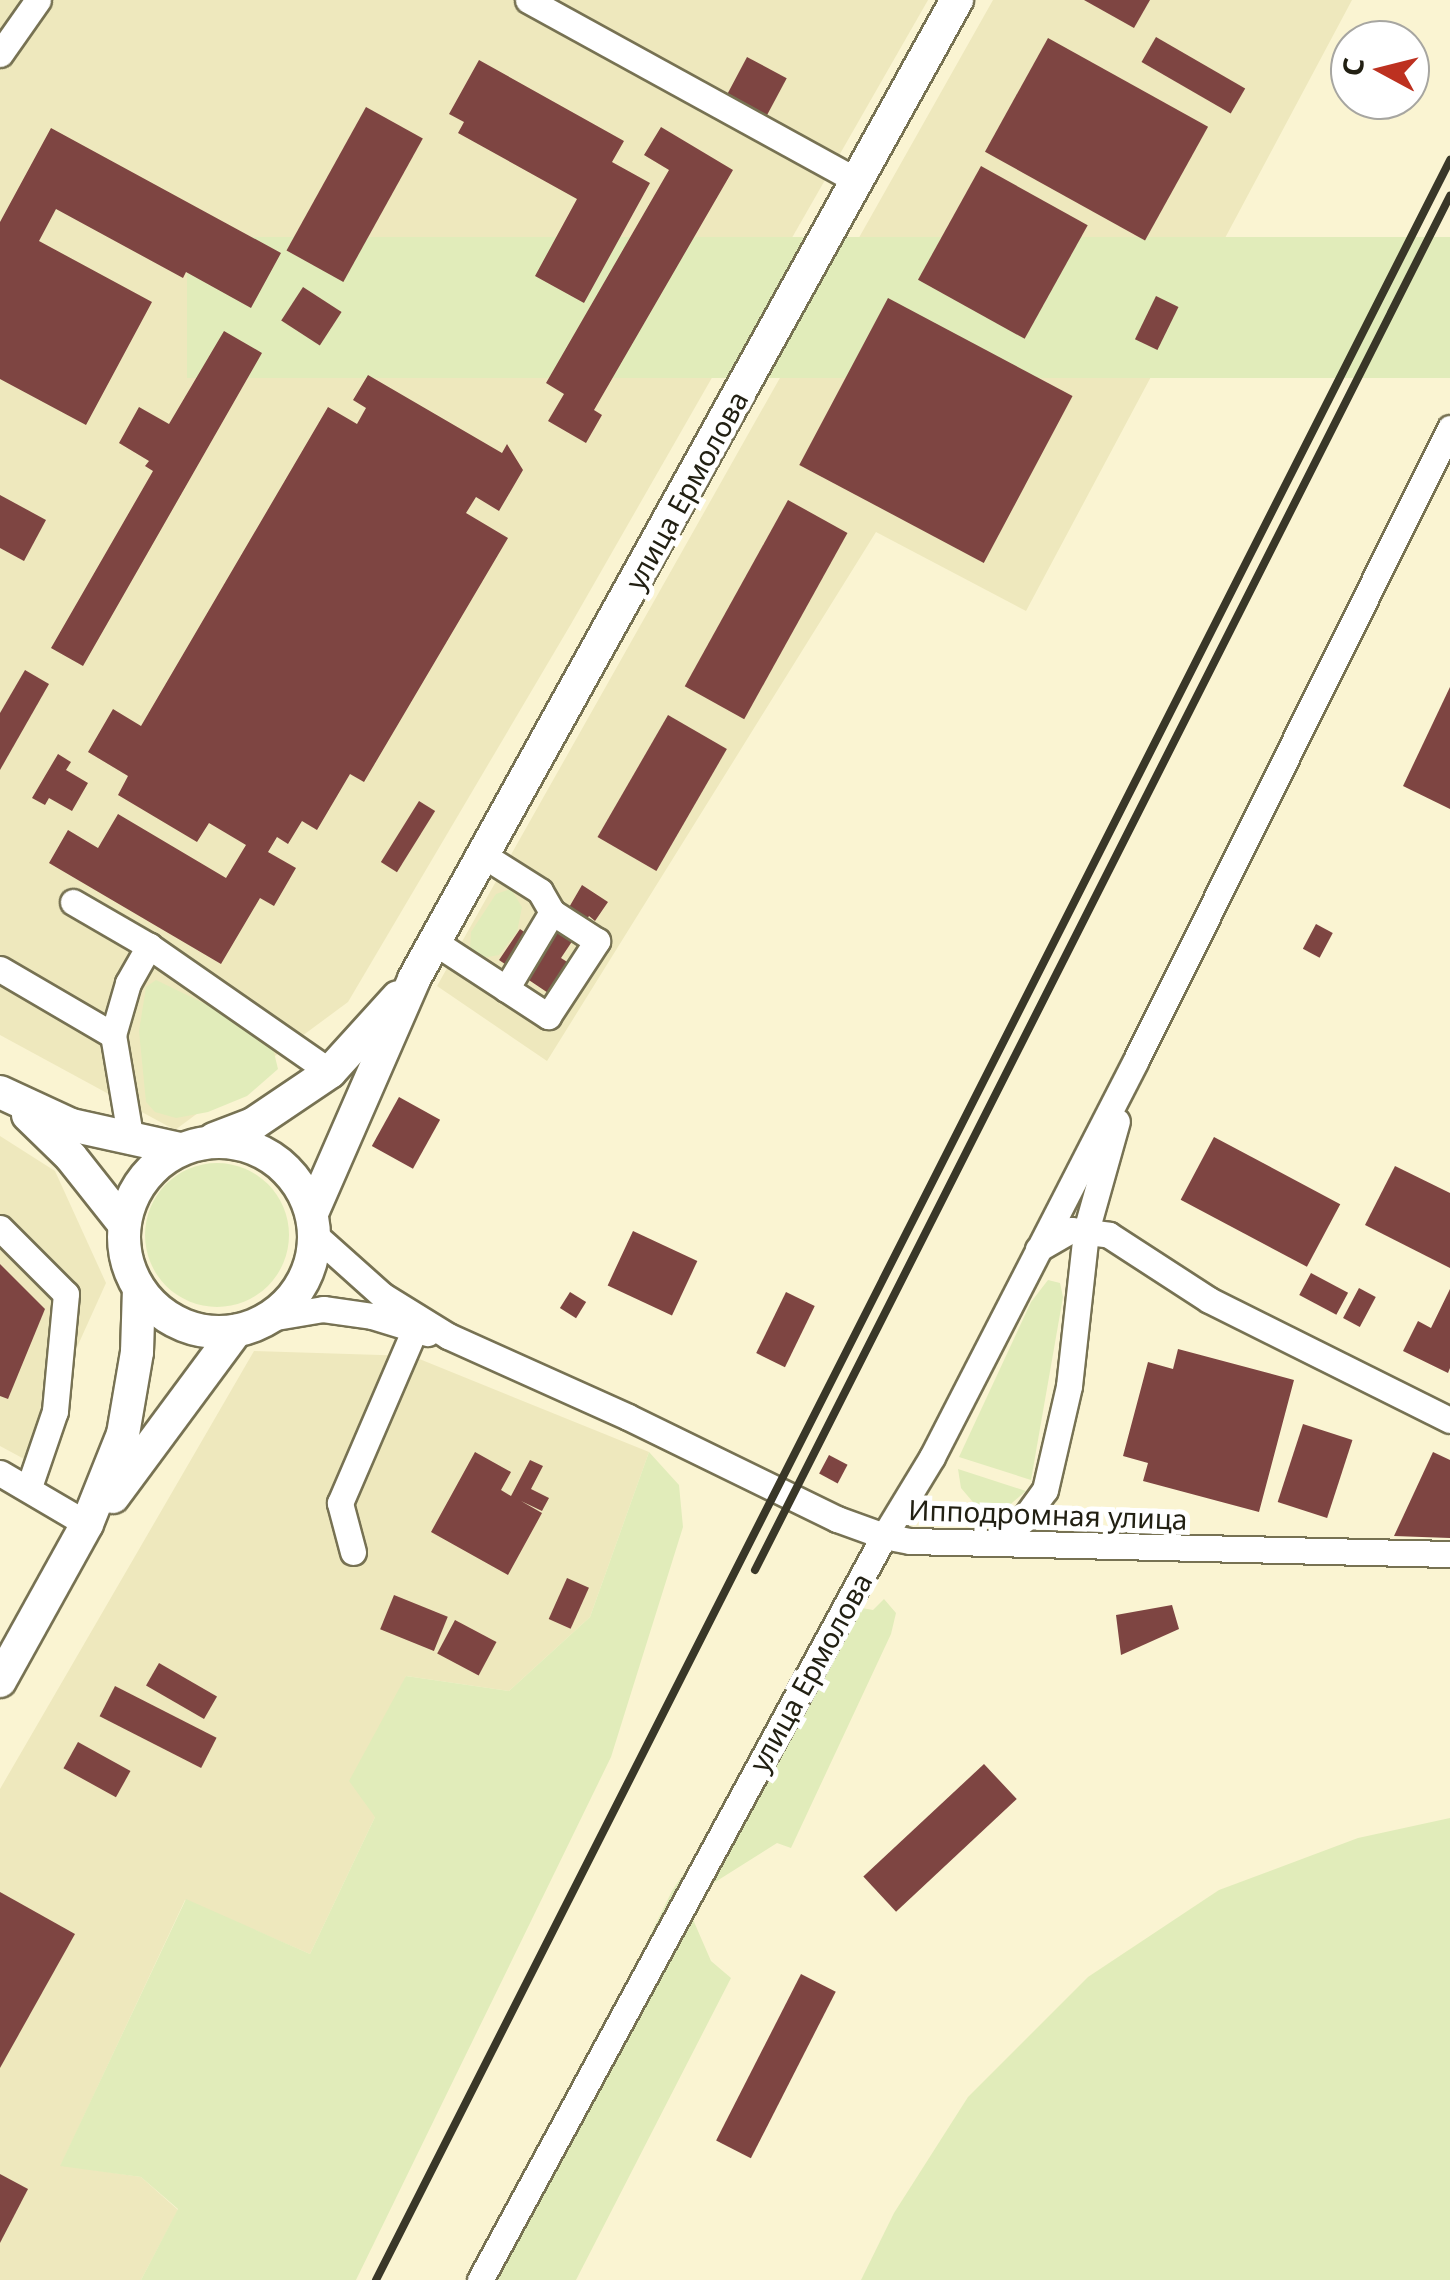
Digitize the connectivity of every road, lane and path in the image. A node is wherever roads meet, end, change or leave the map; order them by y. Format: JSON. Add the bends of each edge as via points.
{"nodes":[{"id":1,"x":38,"y":0,"type":"edge"},
{"id":2,"x":528,"y":0,"type":"edge"},
{"id":3,"x":957,"y":0,"type":"edge"},
{"id":4,"x":0,"y":54,"type":"edge"},
{"id":5,"x":857,"y":181,"type":"junction"},
{"id":6,"x":1450,"y":428,"type":"edge"},
{"id":7,"x":483,"y":855,"type":"junction"},
{"id":8,"x":74,"y":902,"type":"dead end"},
{"id":9,"x":552,"y":912,"type":"junction"},
{"id":10,"x":436,"y":943,"type":"junction"},
{"id":11,"x":149,"y":946,"type":"junction"},
{"id":12,"x":0,"y":969,"type":"edge"},
{"id":13,"x":414,"y":979,"type":"junction"},
{"id":14,"x":506,"y":988,"type":"junction"},
{"id":15,"x":114,"y":1035,"type":"junction"},
{"id":16,"x":1136,"y":1062,"type":"junction"},
{"id":17,"x":330,"y":1072,"type":"junction"},
{"id":18,"x":7,"y":1096,"type":"edge"},
{"id":19,"x":131,"y":1141,"type":"junction"},
{"id":20,"x":194,"y":1145,"type":"junction"},
{"id":21,"x":124,"y":1224,"type":"junction"},
{"id":22,"x":314,"y":1224,"type":"junction"},
{"id":23,"x":0,"y":1228,"type":"edge"},
{"id":24,"x":1086,"y":1230,"type":"junction"},
{"id":25,"x":1037,"y":1250,"type":"junction"},
{"id":26,"x":139,"y":1289,"type":"junction"},
{"id":27,"x":270,"y":1318,"type":"junction"},
{"id":28,"x":414,"y":1330,"type":"junction"},
{"id":29,"x":236,"y":1331,"type":"junction"},
{"id":30,"x":448,"y":1336,"type":"junction"},
{"id":31,"x":1450,"y":1420,"type":"edge"},
{"id":32,"x":0,"y":1473,"type":"edge"},
{"id":33,"x":29,"y":1487,"type":"junction"},
{"id":34,"x":86,"y":1524,"type":"junction"},
{"id":35,"x":884,"y":1536,"type":"junction"},
{"id":36,"x":996,"y":1542,"type":"junction"},
{"id":37,"x":352,"y":1552,"type":"dead end"},
{"id":38,"x":1450,"y":1554,"type":"edge"},
{"id":39,"x":33,"y":1622,"type":"junction"},
{"id":40,"x":0,"y":1681,"type":"edge"},
{"id":41,"x":480,"y":2280,"type":"edge"}],
"edges":[{"from":1,"to":4,"type":"street"},
{"from":2,"to":5,"type":"street"},
{"from":3,"to":5,"type":"main road","name":"улица Ермолова"},
{"from":5,"to":7,"type":"main road","name":"улица Ермолова"},
{"from":6,"to":16,"type":"street","name":"улица Ермолова"},
{"from":7,"to":9,"type":"street","via":[[540,891]]},
{"from":7,"to":10,"type":"main road","name":"улица Ермолова"},
{"from":8,"to":11,"type":"street"},
{"from":9,"to":14,"type":"street"},
{"from":9,"to":14,"type":"street","via":[[597,941],[548,1016]]},
{"from":10,"to":13,"type":"main road","name":"улица Ермолова"},
{"from":10,"to":14,"type":"street"},
{"from":11,"to":15,"type":"street","via":[[128,983]]},
{"from":11,"to":17,"type":"street"},
{"from":12,"to":15,"type":"street"},
{"from":13,"to":17,"type":"main road","name":"улица Ермолова"},
{"from":13,"to":22,"type":"main road","name":"улица Ермолова"},
{"from":15,"to":19,"type":"street"},
{"from":16,"to":24,"type":"street","name":"улица Ермолова"},
{"from":16,"to":25,"type":"street","name":"улица Ермолова"},
{"from":17,"to":20,"type":"main road","name":"улица Ермолова","via":[[253,1124]]},
{"from":18,"to":19,"type":"main road"},
{"from":18,"to":21,"type":"main road","via":[[71,1157]]},
{"from":19,"to":20,"type":"main road"},
{"from":20,"to":21,"type":"main road","name":"улица Ермолова","via":[[142,1179]]},
{"from":20,"to":22,"type":"main road","via":[[237,1143],[265,1153],[288,1170]]},
{"from":21,"to":26,"type":"main road"},
{"from":22,"to":27,"type":"main road","name":"улица Ермолова","via":[[306,1276]]},
{"from":22,"to":30,"type":"street","name":"Ипподромная улица","via":[[382,1295]]},
{"from":23,"to":33,"type":"street","via":[[66,1294],[55,1411]]},
{"from":24,"to":25,"type":"street","via":[[1058,1234]]},
{"from":24,"to":31,"type":"street","via":[[1108,1235],[1210,1300]]},
{"from":24,"to":36,"type":"street","name":"улица Ермолова","via":[[1069,1386],[1045,1490]]},
{"from":25,"to":35,"type":"street","name":"улица Ермолова"},
{"from":26,"to":29,"type":"main road","name":"улица Ермолова","via":[[181,1324]]},
{"from":26,"to":34,"type":"main road","via":[[138,1352],[123,1434]]},
{"from":27,"to":28,"type":"street","name":"Ипподромная улица","via":[[323,1310]]},
{"from":27,"to":29,"type":"main road","name":"улица Ермолова"},
{"from":28,"to":30,"type":"street","name":"Ипподромная улица"},
{"from":28,"to":37,"type":"street","via":[[340,1503]]},
{"from":29,"to":39,"type":"main road","via":[[138,1459]]},
{"from":30,"to":35,"type":"street","name":"Ипподромная улица"},
{"from":32,"to":33,"type":"street"},
{"from":33,"to":34,"type":"street"},
{"from":34,"to":39,"type":"main road"},
{"from":35,"to":36,"type":"street","name":"Ипподромная улица"},
{"from":35,"to":41,"type":"street","name":"улица Ермолова"},
{"from":36,"to":38,"type":"street","name":"Ипподромная улица"},
{"from":39,"to":40,"type":"main road"}]}
